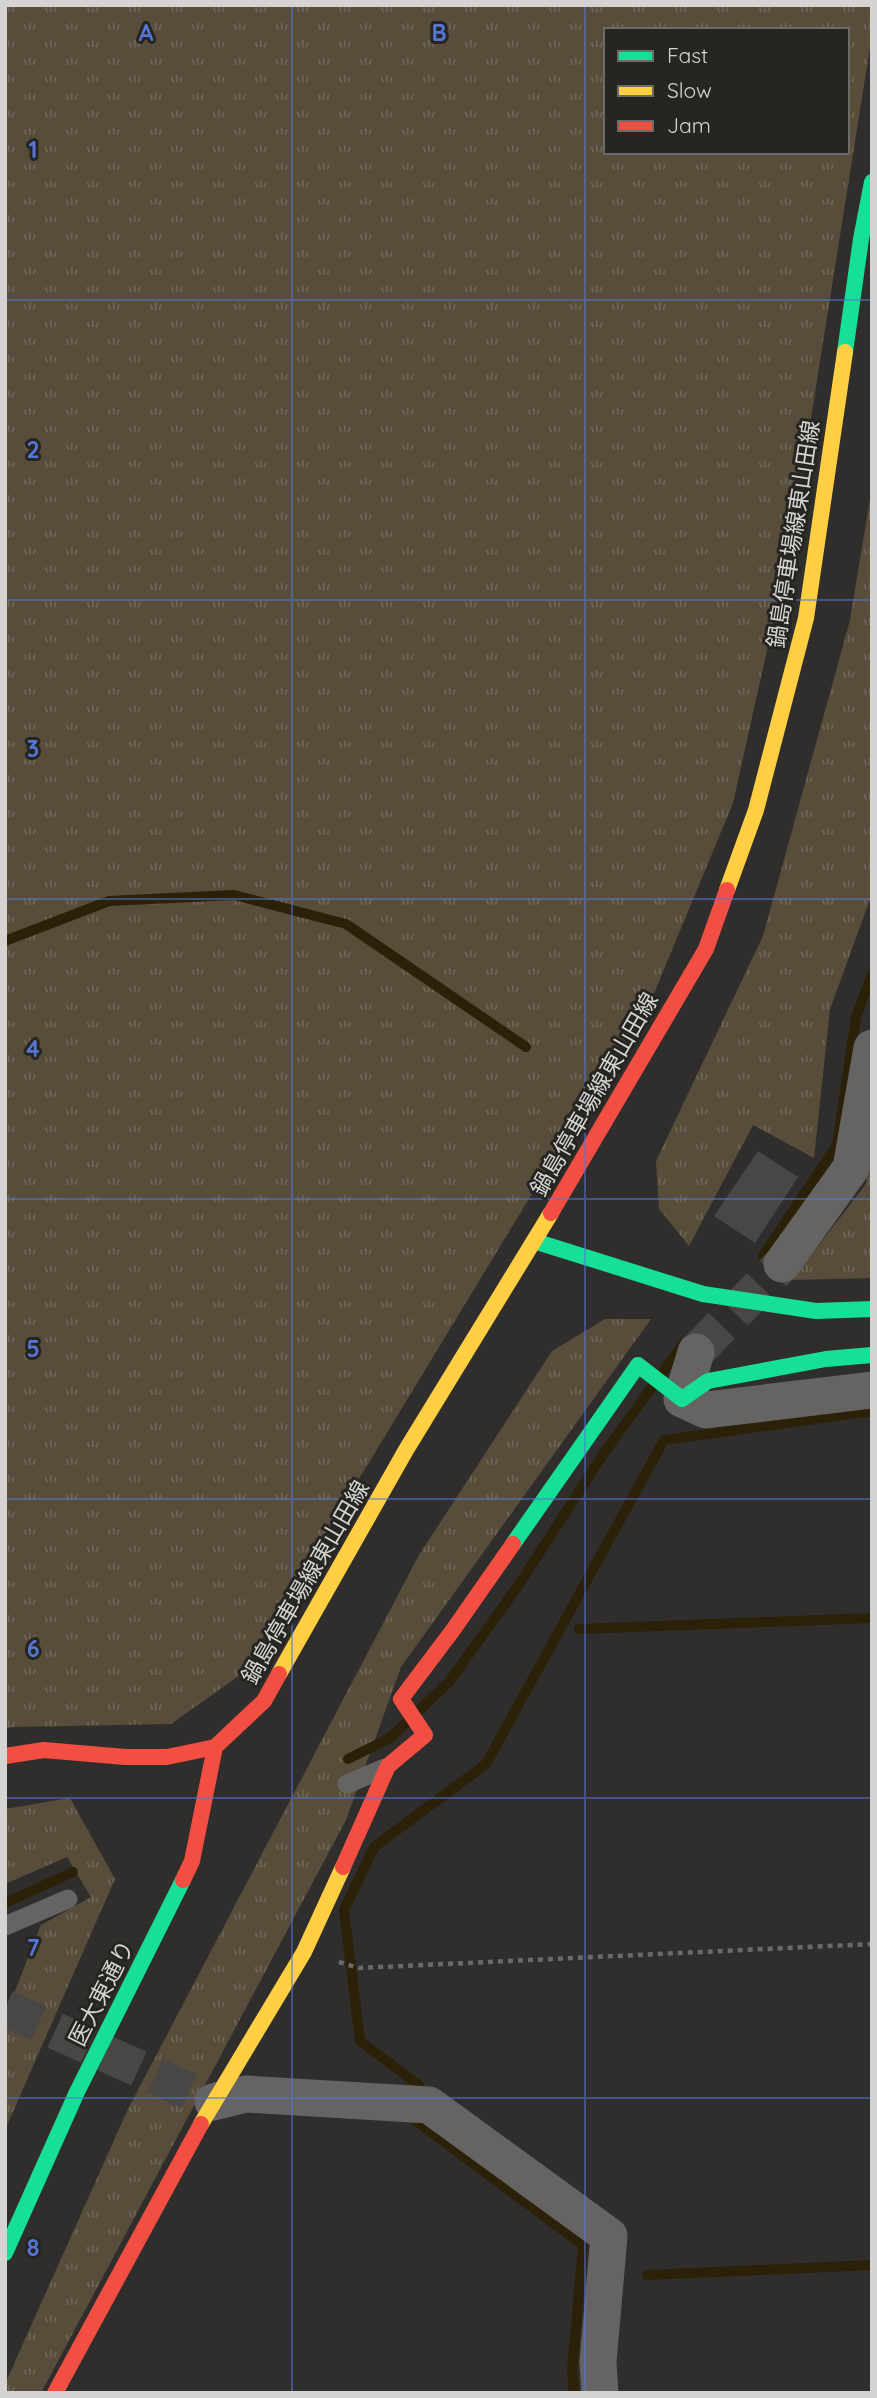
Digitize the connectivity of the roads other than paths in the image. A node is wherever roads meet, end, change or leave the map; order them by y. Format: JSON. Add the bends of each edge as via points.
{"nodes":[{"id":1,"x":872,"y":182,"type":"edge"},
{"id":2,"x":872,"y":1048,"type":"edge"},
{"id":3,"x":534,"y":1241,"type":"junction"},
{"id":4,"x":782,"y":1264,"type":"tunnel mouth"},
{"id":5,"x":872,"y":1309,"type":"edge"},
{"id":6,"x":696,"y":1352,"type":"tunnel mouth"},
{"id":7,"x":872,"y":1355,"type":"edge"},
{"id":8,"x":872,"y":1390,"type":"edge"},
{"id":9,"x":677,"y":1395,"type":"junction"},
{"id":10,"x":215,"y":1747,"type":"junction"},
{"id":11,"x":5,"y":1756,"type":"edge"},
{"id":12,"x":388,"y":1766,"type":"junction"},
{"id":13,"x":347,"y":1784,"type":"dead end"},
{"id":14,"x":68,"y":1899,"type":"dead end"},
{"id":15,"x":5,"y":1926,"type":"edge"},
{"id":16,"x":213,"y":2102,"type":"junction"},
{"id":17,"x":5,"y":2253,"type":"edge"},
{"id":18,"x":55,"y":2393,"type":"edge"},
{"id":19,"x":600,"y":2393,"type":"edge"}],
"edges":[{"from":1,"to":3,"type":"street","name":"鍋島停車場線東山田線","via":[[806,618],[756,810],[706,949]]},
{"from":2,"to":4,"type":"street","via":[[851,1168]]},
{"from":3,"to":5,"type":"street","via":[[703,1294],[816,1311]]},
{"from":3,"to":10,"type":"street","name":"鍋島停車場線東山田線","via":[[406,1450],[264,1701]]},
{"from":6,"to":9,"type":"street"},
{"from":7,"to":9,"type":"street","via":[[708,1381]]},
{"from":8,"to":9,"type":"street","via":[[706,1409]]},
{"from":9,"to":12,"type":"street","via":[[638,1365],[401,1699],[425,1735]]},
{"from":10,"to":11,"type":"street","via":[[167,1757],[44,1750]]},
{"from":10,"to":17,"type":"street","name":"医大東通り","via":[[192,1860],[77,2092]]},
{"from":12,"to":13,"type":"lane"},
{"from":12,"to":16,"type":"street","via":[[304,1952]]},
{"from":14,"to":15,"type":"lane"},
{"from":16,"to":18,"type":"street"},
{"from":16,"to":19,"type":"street","via":[[246,2094],[429,2105],[609,2236],[598,2362]]}]}
